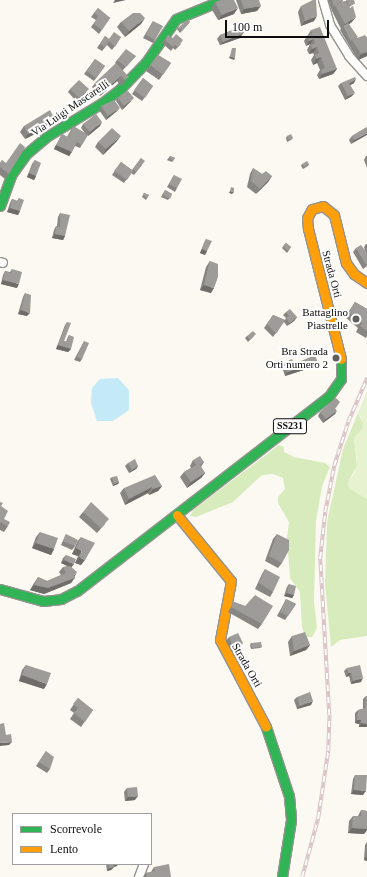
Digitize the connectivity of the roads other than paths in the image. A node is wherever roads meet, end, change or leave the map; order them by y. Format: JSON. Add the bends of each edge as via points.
{"nodes":[{"id":1,"x":222,"y":0,"type":"edge"},
{"id":2,"x":323,"y":0,"type":"edge"},
{"id":3,"x":367,"y":76,"type":"edge"},
{"id":4,"x":0,"y":206,"type":"edge"},
{"id":5,"x":367,"y":283,"type":"edge"},
{"id":6,"x":176,"y":515,"type":"junction"},
{"id":7,"x":0,"y":589,"type":"edge"},
{"id":8,"x":144,"y":865,"type":"edge"},
{"id":9,"x":139,"y":877,"type":"edge"},
{"id":10,"x":282,"y":877,"type":"edge"}],
"edges":[{"from":1,"to":4,"type":"street","name":"Via Luigi Mascarelli","via":[[176,19],[146,62],[121,88],[46,137],[26,154],[12,175]]},
{"from":2,"to":3,"type":"street","via":[[330,25],[349,56]]},
{"from":5,"to":6,"type":"street","name":"Strada Orti","number":"SS231","via":[[354,274],[346,263],[334,215],[322,206],[312,209],[307,218],[308,230],[341,358],[341,379],[329,396]]},
{"from":6,"to":7,"type":"street","name":"Strada Orti","number":"SS231","via":[[67,596],[38,601]]},
{"from":6,"to":10,"type":"street","name":"Strada Orti","via":[[229,576],[230,589],[220,640],[271,739],[291,804],[290,833]]},
{"from":8,"to":9,"type":"street"}]}
